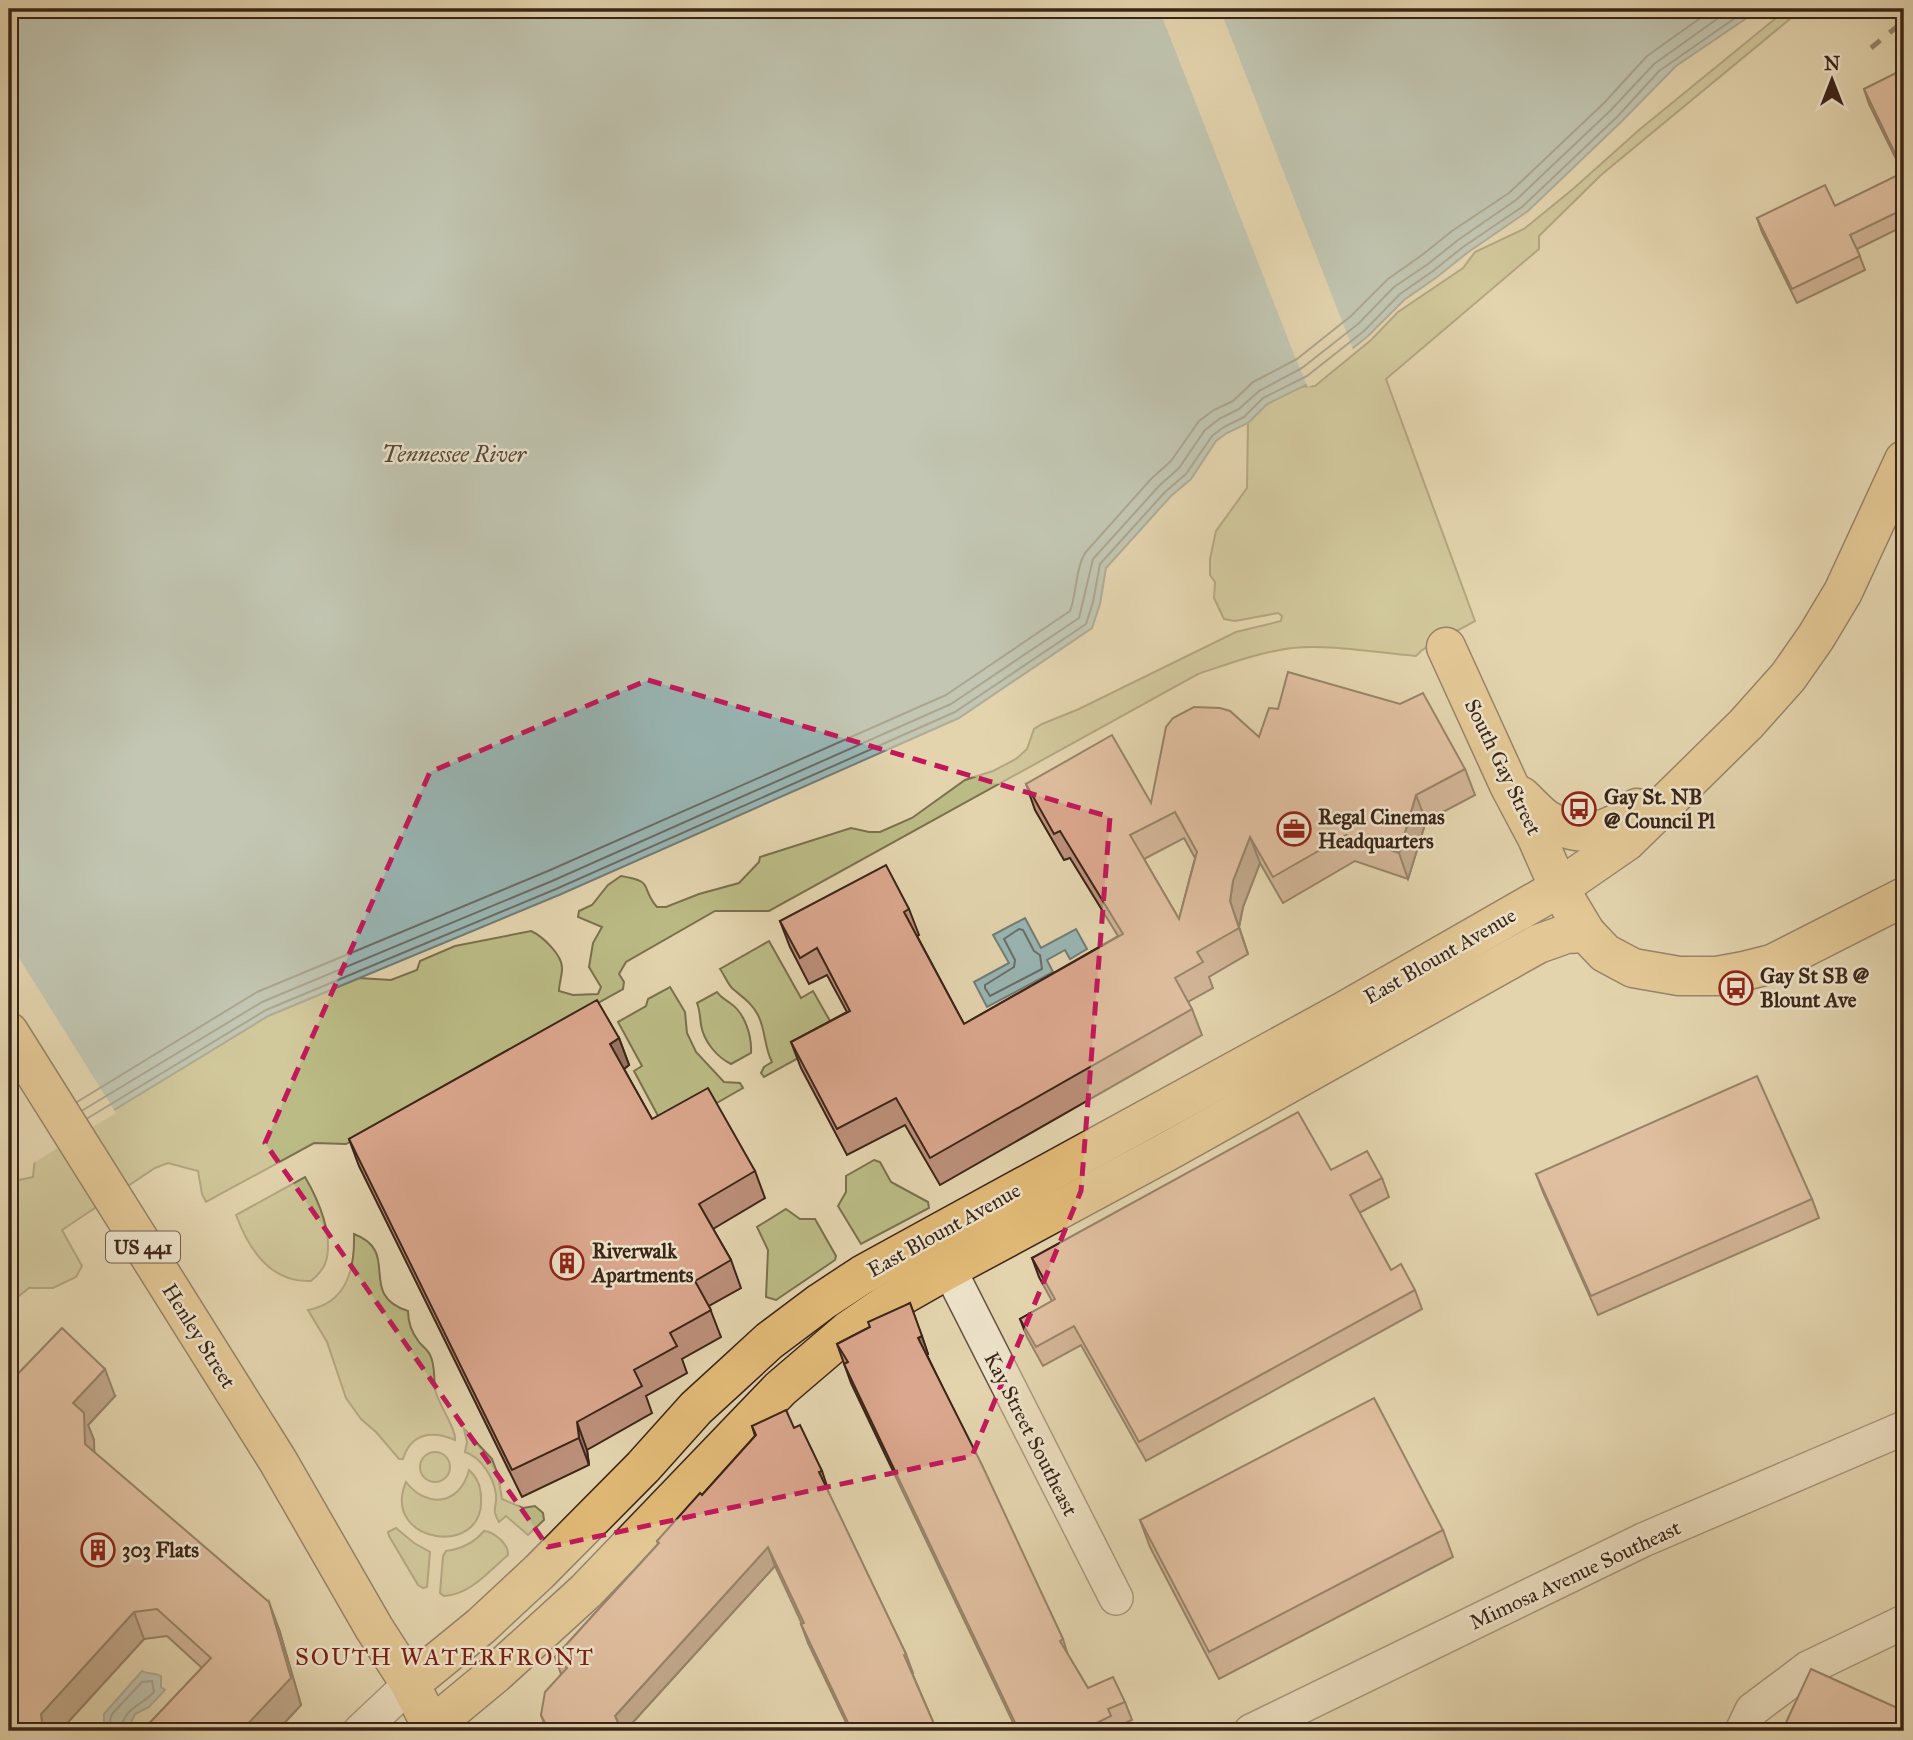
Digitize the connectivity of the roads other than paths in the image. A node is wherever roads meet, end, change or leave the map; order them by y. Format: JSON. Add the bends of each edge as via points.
{"nodes":[{"id":1,"x":1904,"y":460,"type":"edge"},
{"id":2,"x":1447,"y":647,"type":"dead end"},
{"id":3,"x":1721,"y":749,"type":"junction"},
{"id":4,"x":1509,"y":785,"type":"junction"},
{"id":5,"x":1559,"y":888,"type":"junction"},
{"id":6,"x":1904,"y":897,"type":"edge"},
{"id":7,"x":1586,"y":933,"type":"junction"},
{"id":8,"x":1354,"y":1026,"type":"junction"},
{"id":9,"x":9,"y":1032,"type":"edge"},
{"id":10,"x":941,"y":1252,"type":"junction"},
{"id":11,"x":769,"y":1341,"type":"junction"},
{"id":12,"x":802,"y":1370,"type":"junction"},
{"id":13,"x":1904,"y":1428,"type":"edge"},
{"id":14,"x":1116,"y":1598,"type":"dead end"},
{"id":15,"x":1904,"y":1622,"type":"edge"},
{"id":16,"x":410,"y":1684,"type":"junction"},
{"id":17,"x":430,"y":1730,"type":"edge"},
{"id":18,"x":360,"y":1731,"type":"edge"},
{"id":19,"x":1251,"y":1731,"type":"edge"},
{"id":20,"x":1742,"y":1731,"type":"edge"}],
"edges":[{"from":1,"to":3,"type":"main road","name":"East Blount Avenue","via":[[1843,592],[1816,637],[1788,677]]},
{"from":2,"to":4,"type":"main road","name":"South Gay Street"},
{"from":3,"to":4,"type":"main road","via":[[1683,766],[1624,821],[1601,831],[1561,827],[1544,818]]},
{"from":3,"to":5,"type":"main road","name":"East Blount Avenue","via":[[1627,841]]},
{"from":4,"to":5,"type":"main road","name":"South Gay Street"},
{"from":5,"to":7,"type":"main road","name":"South Gay Street"},
{"from":5,"to":8,"type":"main road","name":"East Blount Avenue"},
{"from":6,"to":7,"type":"main road","name":"South Gay Street","via":[[1772,964],[1717,976],[1679,976],[1633,968],[1605,953]]},
{"from":7,"to":8,"type":"main road","via":[[1538,944]]},
{"from":8,"to":10,"type":"main road","name":"East Blount Avenue"},
{"from":9,"to":16,"type":"main road","name":"Henley Street","number":"US 441","via":[[278,1461]]},
{"from":10,"to":11,"type":"main road","name":"East Blount Avenue","via":[[862,1275]]},
{"from":10,"to":12,"type":"main road","via":[[884,1306]]},
{"from":10,"to":14,"type":"street","name":"Kay Street Southeast"},
{"from":11,"to":12,"type":"main road"},
{"from":11,"to":16,"type":"main road","name":"East Blount Avenue","via":[[696,1408],[539,1572]]},
{"from":12,"to":17,"type":"main road","via":[[586,1591]]},
{"from":13,"to":19,"type":"street","name":"Mimosa Avenue Southeast","via":[[1643,1540]]},
{"from":15,"to":20,"type":"street","via":[[1808,1668],[1752,1710]]},
{"from":16,"to":17,"type":"main road","number":"US 441"},
{"from":16,"to":18,"type":"street"}]}
